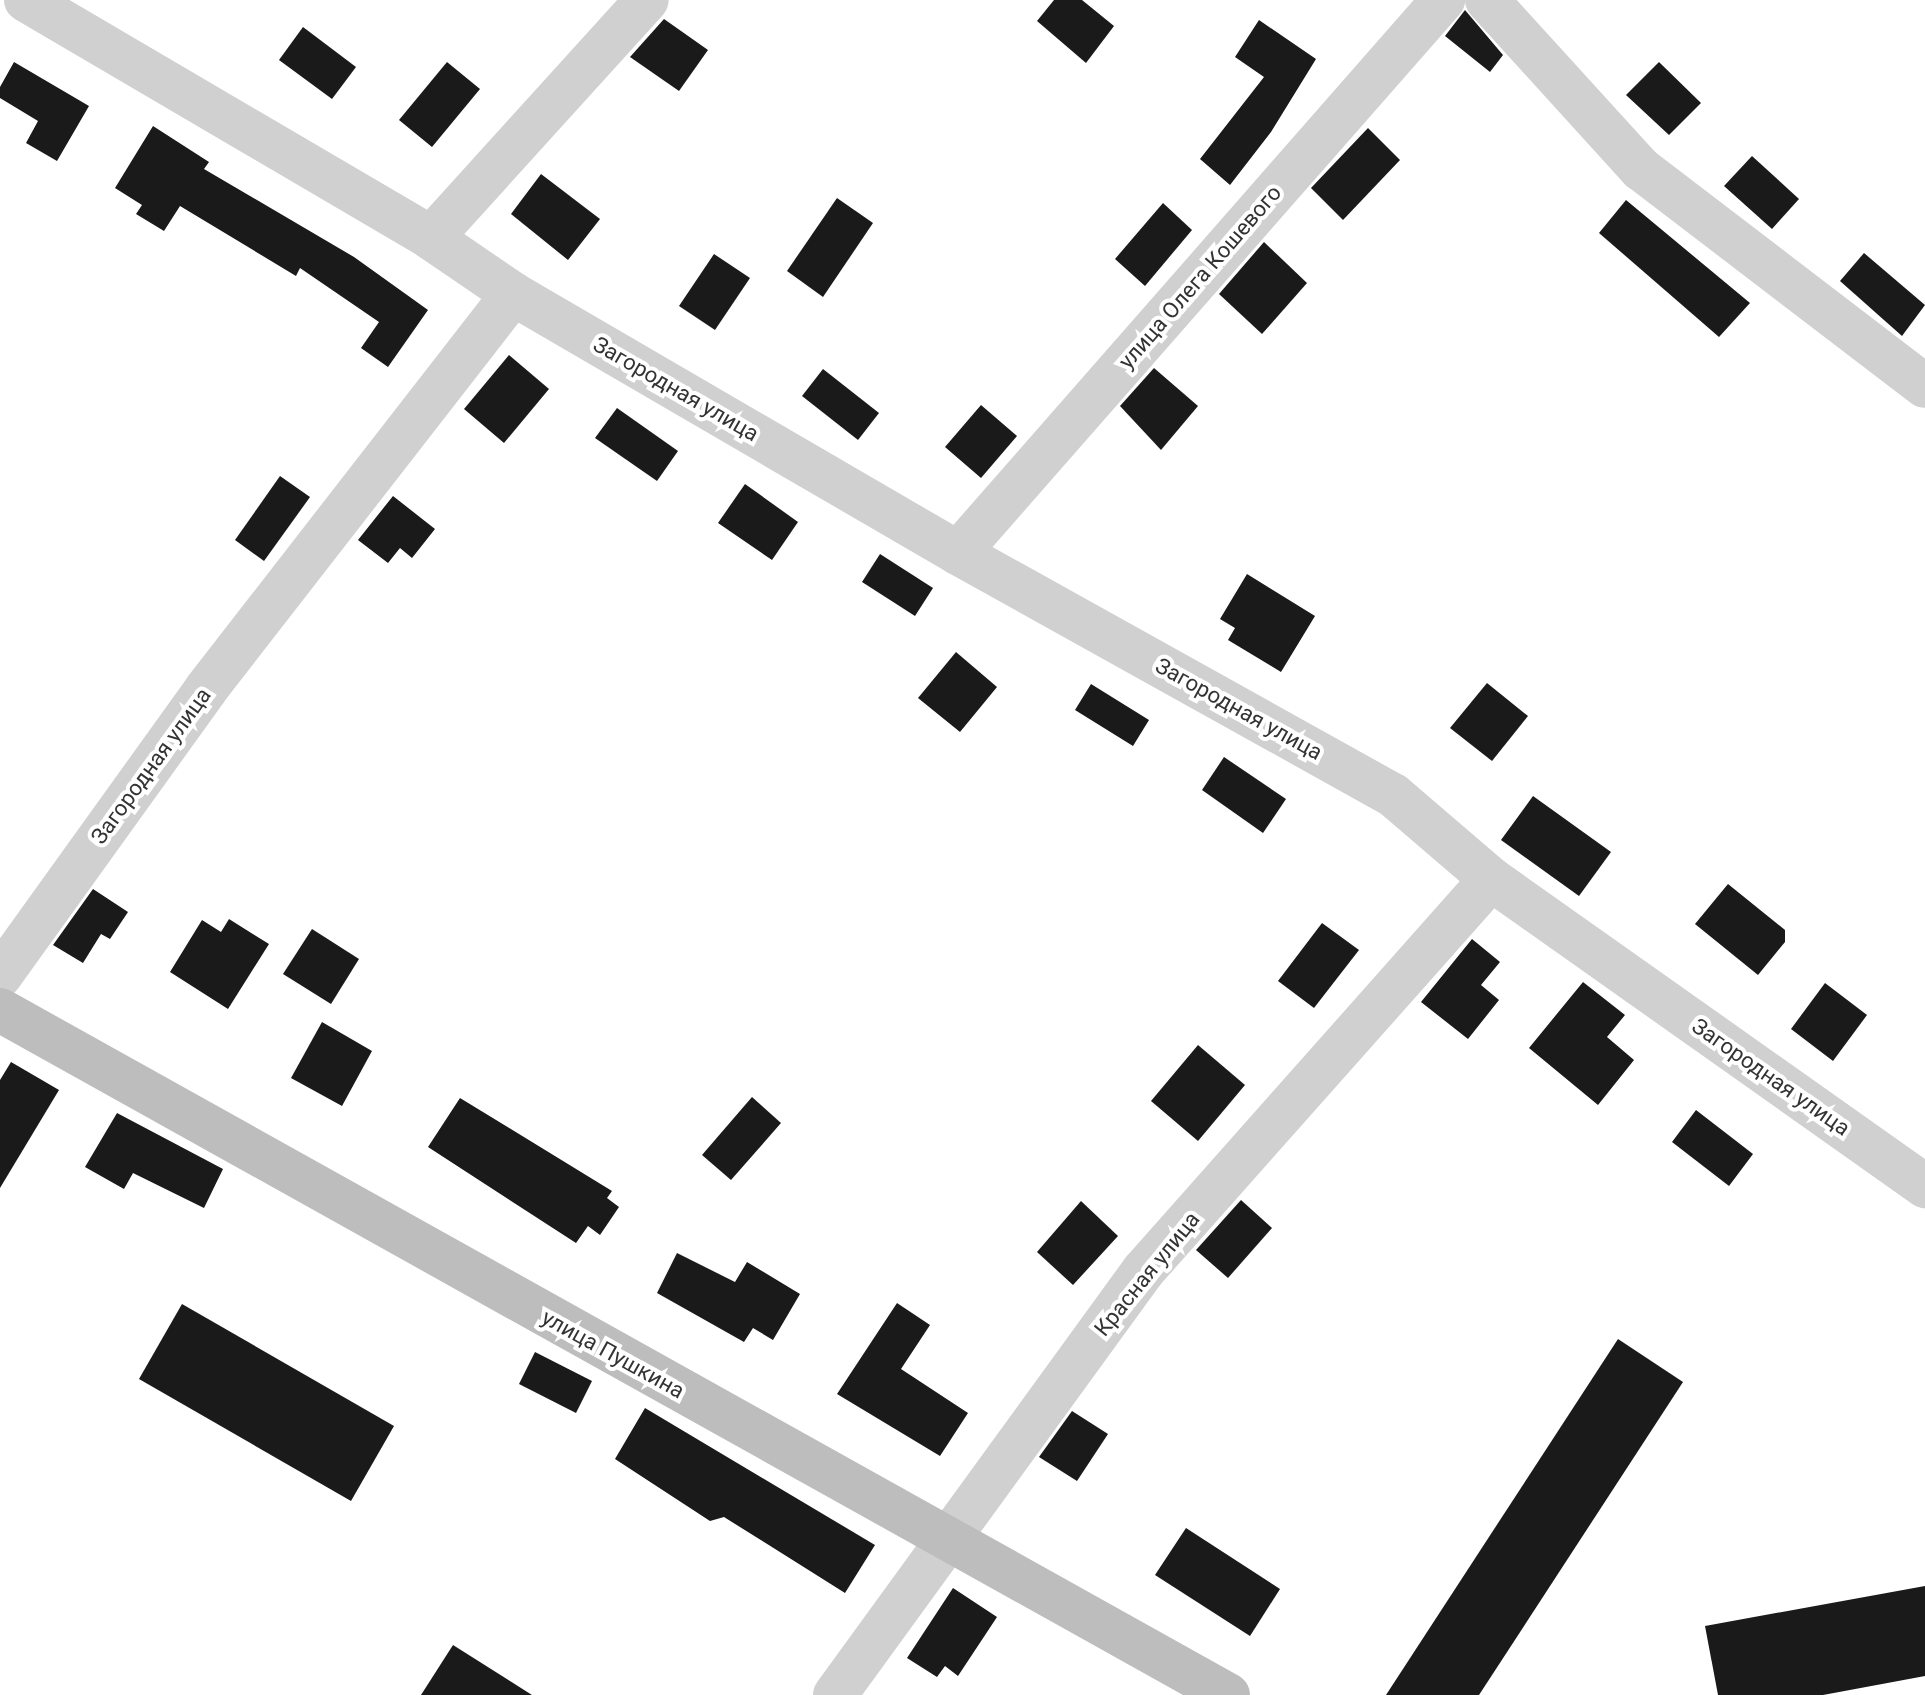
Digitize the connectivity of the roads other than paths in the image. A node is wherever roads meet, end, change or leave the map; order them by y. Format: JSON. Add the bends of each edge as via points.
{"nodes":[{"id":1,"x":26,"y":0,"type":"edge"},
{"id":2,"x":647,"y":0,"type":"edge"},
{"id":3,"x":1443,"y":0,"type":"edge"},
{"id":4,"x":1487,"y":0,"type":"edge"},
{"id":5,"x":431,"y":238,"type":"junction"},
{"id":6,"x":513,"y":294,"type":"junction"},
{"id":7,"x":1925,"y":386,"type":"edge"},
{"id":8,"x":958,"y":553,"type":"junction"},
{"id":9,"x":1491,"y":879,"type":"junction"},
{"id":10,"x":0,"y":976,"type":"edge"},
{"id":11,"x":0,"y":1010,"type":"edge"},
{"id":12,"x":0,"y":1031,"type":"edge"},
{"id":13,"x":0,"y":1040,"type":"edge"},
{"id":14,"x":1925,"y":1186,"type":"edge"},
{"id":15,"x":948,"y":1541,"type":"junction"},
{"id":16,"x":835,"y":1695,"type":"edge"},
{"id":17,"x":1228,"y":1695,"type":"edge"}],
"edges":[{"from":1,"to":5,"type":"street","name":"Загородная улица"},
{"from":2,"to":5,"type":"street"},
{"from":3,"to":8,"type":"street","name":"улица Олега Кошевого"},
{"from":4,"to":7,"type":"street","via":[[1641,169]]},
{"from":5,"to":6,"type":"street","name":"Загородная улица"},
{"from":6,"to":8,"type":"street","name":"Загородная улица"},
{"from":6,"to":10,"type":"street","name":"Загородная улица","via":[[206,689]]},
{"from":8,"to":9,"type":"street","name":"Загородная улица","via":[[1393,795]]},
{"from":9,"to":14,"type":"street","name":"Загородная улица"},
{"from":9,"to":15,"type":"street","name":"Красная улица","via":[[1143,1271]]},
{"from":11,"to":15,"type":"main road","name":"улица Пушкина"},
{"from":12,"to":13,"type":"street"},
{"from":15,"to":16,"type":"street","name":"Красная улица"},
{"from":15,"to":17,"type":"main road","name":"улица Пушкина"}]}
